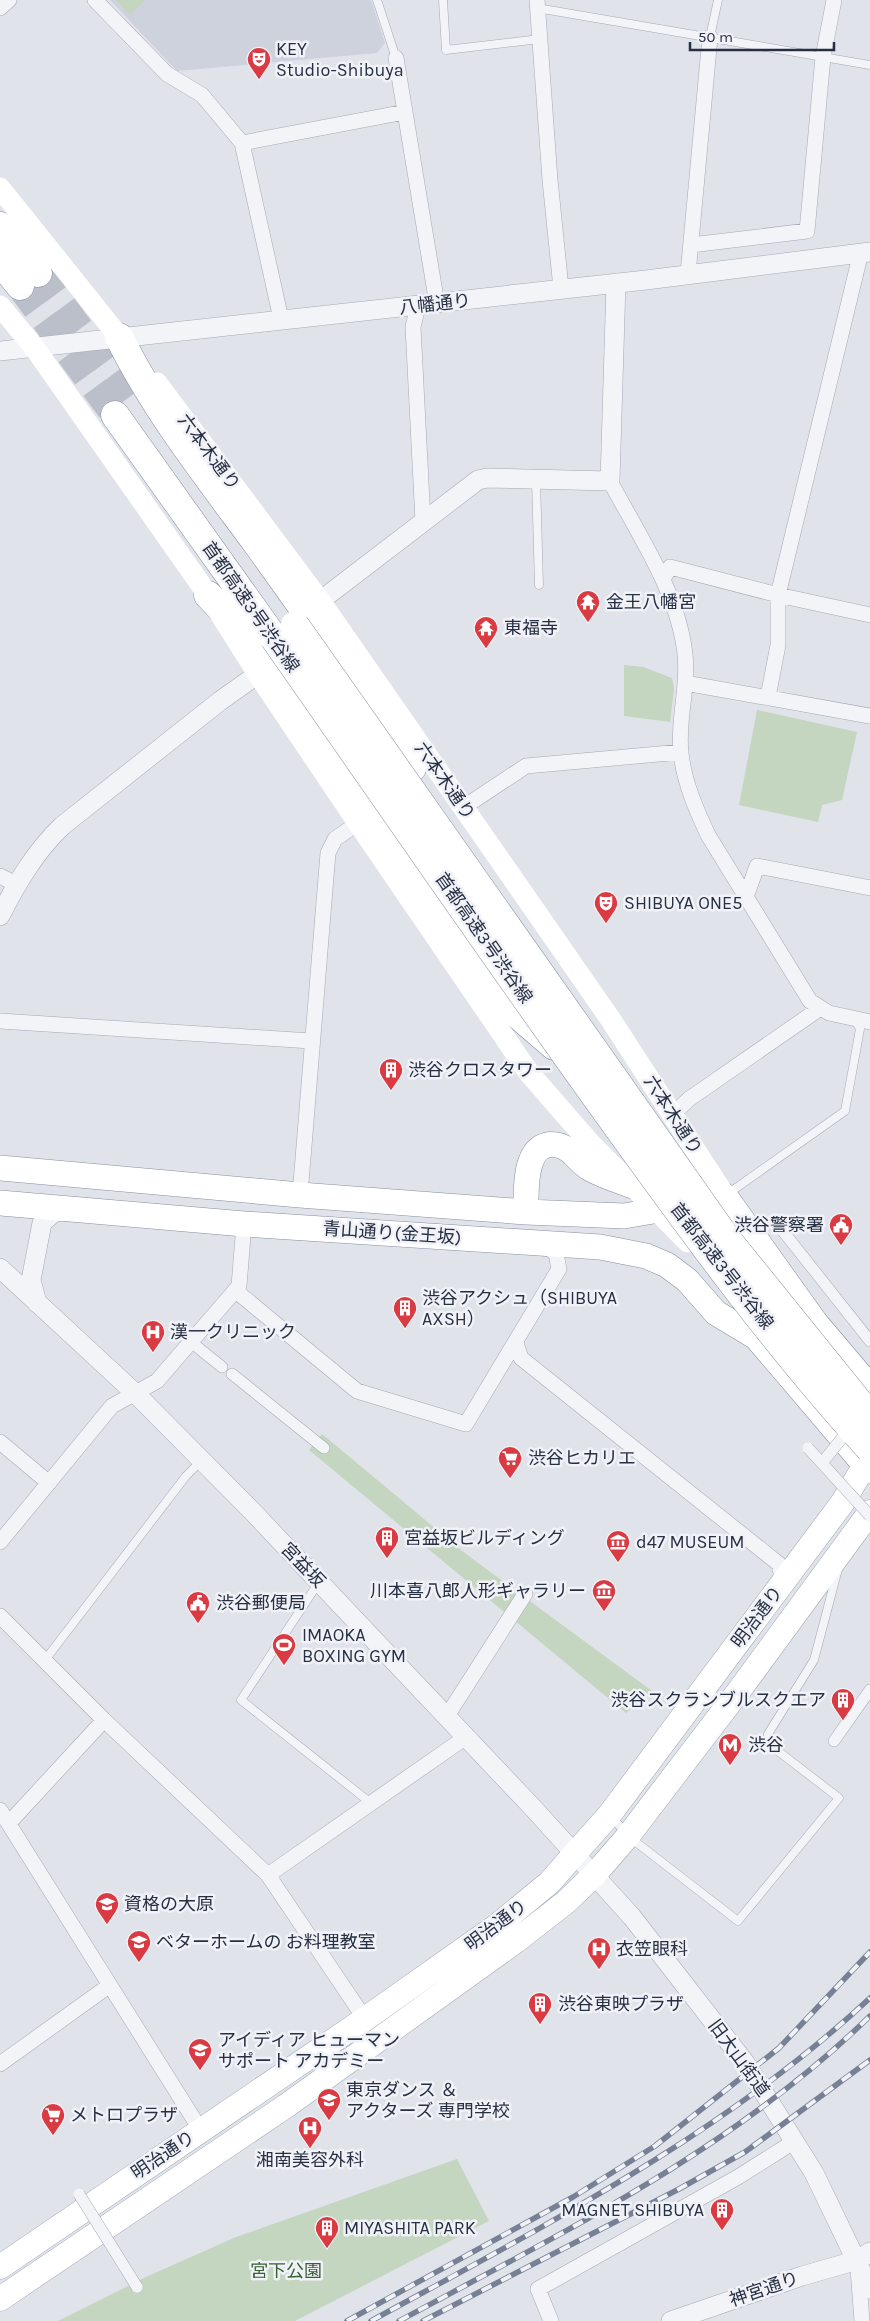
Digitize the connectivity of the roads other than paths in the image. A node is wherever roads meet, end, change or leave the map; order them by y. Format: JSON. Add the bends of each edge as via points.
{"nodes":[{"id":1,"x":9,"y":0,"type":"edge"},
{"id":2,"x":95,"y":0,"type":"edge"},
{"id":3,"x":377,"y":0,"type":"edge"},
{"id":4,"x":443,"y":0,"type":"edge"},
{"id":5,"x":718,"y":0,"type":"edge"},
{"id":6,"x":834,"y":0,"type":"edge"},
{"id":7,"x":537,"y":4,"type":"edge"},
{"id":8,"x":0,"y":8,"type":"edge"},
{"id":9,"x":710,"y":37,"type":"junction"},
{"id":10,"x":540,"y":39,"type":"junction"},
{"id":11,"x":823,"y":57,"type":"junction"},
{"id":12,"x":396,"y":58,"type":"joint"},
{"id":13,"x":870,"y":65,"type":"edge"},
{"id":14,"x":405,"y":112,"type":"junction"},
{"id":15,"x":242,"y":143,"type":"junction"},
{"id":16,"x":0,"y":188,"type":"edge"},
{"id":17,"x":0,"y":226,"type":"edge"},
{"id":18,"x":691,"y":245,"type":"junction"},
{"id":19,"x":866,"y":252,"type":"edge"},
{"id":20,"x":0,"y":261,"type":"edge"},
{"id":21,"x":688,"y":274,"type":"junction"},
{"id":22,"x":616,"y":283,"type":"junction"},
{"id":23,"x":561,"y":288,"type":"junction"},
{"id":24,"x":437,"y":304,"type":"junction"},
{"id":25,"x":0,"y":306,"type":"edge"},
{"id":26,"x":418,"y":306,"type":"junction"},
{"id":27,"x":281,"y":320,"type":"junction"},
{"id":28,"x":119,"y":337,"type":"junction"},
{"id":29,"x":34,"y":347,"type":"junction"},
{"id":30,"x":0,"y":351,"type":"edge"},
{"id":31,"x":125,"y":408,"type":"tunnel mouth"},
{"id":32,"x":536,"y":479,"type":"junction"},
{"id":33,"x":610,"y":481,"type":"junction"},
{"id":34,"x":423,"y":521,"type":"junction"},
{"id":35,"x":663,"y":579,"type":"junction"},
{"id":36,"x":539,"y":586,"type":"dead end"},
{"id":37,"x":208,"y":595,"type":"junction"},
{"id":38,"x":778,"y":595,"type":"junction"},
{"id":39,"x":870,"y":615,"type":"edge"},
{"id":40,"x":290,"y":624,"type":"junction"},
{"id":41,"x":258,"y":674,"type":"junction"},
{"id":42,"x":685,"y":683,"type":"junction"},
{"id":43,"x":768,"y":697,"type":"junction"},
{"id":44,"x":870,"y":716,"type":"edge"},
{"id":45,"x":680,"y":752,"type":"junction"},
{"id":46,"x":464,"y":807,"type":"junction"},
{"id":47,"x":358,"y":823,"type":"junction"},
{"id":48,"x":8,"y":880,"type":"edge"},
{"id":49,"x":870,"y":888,"type":"edge"},
{"id":50,"x":746,"y":897,"type":"junction"},
{"id":51,"x":0,"y":916,"type":"edge"},
{"id":52,"x":819,"y":1008,"type":"junction"},
{"id":53,"x":854,"y":1019,"type":"junction"},
{"id":54,"x":0,"y":1021,"type":"edge"},
{"id":55,"x":870,"y":1022,"type":"edge"},
{"id":56,"x":311,"y":1041,"type":"junction"},
{"id":57,"x":672,"y":1115,"type":"junction"},
{"id":58,"x":590,"y":1144,"type":"junction"},
{"id":59,"x":0,"y":1168,"type":"edge"},
{"id":60,"x":635,"y":1187,"type":"junction"},
{"id":61,"x":300,"y":1195,"type":"junction"},
{"id":62,"x":725,"y":1196,"type":"junction"},
{"id":63,"x":0,"y":1203,"type":"edge"},
{"id":64,"x":70,"y":1209,"type":"junction"},
{"id":65,"x":658,"y":1210,"type":"junction"},
{"id":66,"x":526,"y":1212,"type":"junction"},
{"id":67,"x":779,"y":1223,"type":"dead end"},
{"id":68,"x":244,"y":1224,"type":"junction"},
{"id":69,"x":543,"y":1243,"type":"junction"},
{"id":70,"x":0,"y":1268,"type":"edge"},
{"id":71,"x":236,"y":1291,"type":"junction"},
{"id":72,"x":38,"y":1303,"type":"junction"},
{"id":73,"x":756,"y":1337,"type":"junction"},
{"id":74,"x":870,"y":1341,"type":"edge"},
{"id":75,"x":191,"y":1342,"type":"junction"},
{"id":76,"x":516,"y":1342,"type":"junction"},
{"id":77,"x":222,"y":1366,"type":"dead end"},
{"id":78,"x":232,"y":1374,"type":"dead end"},
{"id":79,"x":870,"y":1387,"type":"edge"},
{"id":80,"x":136,"y":1394,"type":"junction"},
{"id":81,"x":870,"y":1402,"type":"edge"},
{"id":82,"x":870,"y":1416,"type":"edge"},
{"id":83,"x":0,"y":1442,"type":"edge"},
{"id":84,"x":324,"y":1448,"type":"dead end"},
{"id":85,"x":801,"y":1454,"type":"dead end"},
{"id":86,"x":202,"y":1460,"type":"junction"},
{"id":87,"x":869,"y":1460,"type":"edge"},
{"id":88,"x":822,"y":1463,"type":"junction"},
{"id":89,"x":49,"y":1483,"type":"junction"},
{"id":90,"x":870,"y":1512,"type":"edge"},
{"id":91,"x":870,"y":1516,"type":"edge"},
{"id":92,"x":0,"y":1542,"type":"edge"},
{"id":93,"x":844,"y":1549,"type":"junction"},
{"id":94,"x":319,"y":1581,"type":"junction"},
{"id":95,"x":783,"y":1582,"type":"junction"},
{"id":96,"x":525,"y":1594,"type":"dead end"},
{"id":97,"x":0,"y":1616,"type":"edge"},
{"id":98,"x":45,"y":1660,"type":"junction"},
{"id":99,"x":870,"y":1690,"type":"edge"},
{"id":100,"x":447,"y":1716,"type":"junction"},
{"id":101,"x":104,"y":1720,"type":"junction"},
{"id":102,"x":466,"y":1737,"type":"junction"},
{"id":103,"x":834,"y":1741,"type":"dead end"},
{"id":104,"x":372,"y":1804,"type":"junction"},
{"id":105,"x":0,"y":1810,"type":"edge"},
{"id":106,"x":610,"y":1814,"type":"junction"},
{"id":107,"x":9,"y":1823,"type":"junction"},
{"id":108,"x":628,"y":1836,"type":"junction"},
{"id":109,"x":576,"y":1854,"type":"junction"},
{"id":110,"x":595,"y":1874,"type":"junction"},
{"id":111,"x":268,"y":1875,"type":"junction"},
{"id":112,"x":110,"y":1985,"type":"junction"},
{"id":113,"x":365,"y":2019,"type":"junction"},
{"id":114,"x":0,"y":2064,"type":"edge"},
{"id":115,"x":200,"y":2129,"type":"junction"},
{"id":116,"x":796,"y":2141,"type":"junction"},
{"id":117,"x":79,"y":2194,"type":"dead end"},
{"id":118,"x":866,"y":2259,"type":"edge"},
{"id":119,"x":0,"y":2267,"type":"edge"},
{"id":120,"x":137,"y":2287,"type":"dead end"},
{"id":121,"x":870,"y":2289,"type":"edge"},
{"id":122,"x":0,"y":2299,"type":"edge"},
{"id":123,"x":551,"y":2321,"type":"edge"},
{"id":124,"x":671,"y":2321,"type":"edge"},
{"id":125,"x":862,"y":2321,"type":"edge"}],
"edges":[{"from":1,"to":8,"type":"street"},
{"from":2,"to":15,"type":"street","via":[[167,74],[202,96]]},
{"from":3,"to":12,"type":"lane"},
{"from":4,"to":10,"type":"lane","via":[[446,50]]},
{"from":5,"to":9,"type":"lane"},
{"from":6,"to":11,"type":"street"},
{"from":7,"to":9,"type":"lane"},
{"from":7,"to":10,"type":"street"},
{"from":9,"to":11,"type":"lane"},
{"from":9,"to":18,"type":"street"},
{"from":10,"to":23,"type":"street"},
{"from":11,"to":13,"type":"lane"},
{"from":11,"to":18,"type":"street","via":[[807,231]]},
{"from":12,"to":14,"type":"street"},
{"from":14,"to":15,"type":"street"},
{"from":14,"to":24,"type":"street"},
{"from":15,"to":27,"type":"street"},
{"from":16,"to":28,"type":"main road"},
{"from":17,"to":20,"type":"highway","via":[[29,280]]},
{"from":18,"to":21,"type":"street"},
{"from":19,"to":21,"type":"street","name":"八幡通り"},
{"from":19,"to":38,"type":"street"},
{"from":21,"to":22,"type":"street","name":"八幡通り"},
{"from":22,"to":23,"type":"street","name":"八幡通り"},
{"from":22,"to":33,"type":"street"},
{"from":23,"to":24,"type":"street","name":"八幡通り"},
{"from":24,"to":26,"type":"street","name":"八幡通り"},
{"from":25,"to":29,"type":"main road"},
{"from":26,"to":27,"type":"street","name":"八幡通り"},
{"from":26,"to":34,"type":"street","via":[[414,327]]},
{"from":27,"to":28,"type":"street","name":"八幡通り"},
{"from":28,"to":29,"type":"street","name":"八幡通り"},
{"from":28,"to":40,"type":"highway","via":[[136,371],[196,461]]},
{"from":29,"to":30,"type":"street","name":"八幡通り"},
{"from":29,"to":37,"type":"main road"},
{"from":31,"to":40,"type":"highway","name":"首都高速3号渋谷線"},
{"from":32,"to":33,"type":"street"},
{"from":32,"to":34,"type":"street","via":[[478,480]]},
{"from":32,"to":36,"type":"lane"},
{"from":33,"to":35,"type":"street"},
{"from":34,"to":40,"type":"street"},
{"from":35,"to":38,"type":"street","via":[[670,567]]},
{"from":35,"to":42,"type":"street","via":[[680,628],[685,655]]},
{"from":37,"to":40,"type":"highway"},
{"from":37,"to":41,"type":"main road"},
{"from":38,"to":39,"type":"street"},
{"from":38,"to":43,"type":"street","via":[[778,645]]},
{"from":40,"to":46,"type":"main road","name":"六本木通り"},
{"from":40,"to":82,"type":"highway","name":"首都高速3号渋谷線","bridge":true,"via":[[727,1239]]},
{"from":40,"to":87,"type":"highway","name":"首都高速3号渋谷線","bridge":true,"via":[[567,1057],[714,1258],[809,1377]]},
{"from":41,"to":47,"type":"main road"},
{"from":41,"to":48,"type":"street","via":[[83,807]]},
{"from":42,"to":43,"type":"street"},
{"from":42,"to":45,"type":"street"},
{"from":43,"to":44,"type":"street"},
{"from":45,"to":46,"type":"street","via":[[526,766]]},
{"from":45,"to":50,"type":"street","via":[[695,806],[708,835]]},
{"from":46,"to":57,"type":"main road","name":"六本木通り","via":[[611,1020]]},
{"from":47,"to":56,"type":"street","via":[[335,838],[328,853]]},
{"from":47,"to":58,"type":"main road","via":[[533,1079]]},
{"from":48,"to":51,"type":"street"},
{"from":49,"to":50,"type":"street","via":[[757,866]]},
{"from":50,"to":52,"type":"street","via":[[810,1001]]},
{"from":52,"to":53,"type":"street"},
{"from":52,"to":57,"type":"street"},
{"from":53,"to":55,"type":"street"},
{"from":53,"to":62,"type":"lane","via":[[860,1028],[845,1110]]},
{"from":54,"to":56,"type":"street"},
{"from":56,"to":61,"type":"street"},
{"from":57,"to":58,"type":"main road","via":[[642,1137],[615,1144]]},
{"from":57,"to":62,"type":"main road","name":"六本木通り"},
{"from":58,"to":60,"type":"main road"},
{"from":59,"to":61,"type":"highway","name":"青山通り(金王坂)"},
{"from":60,"to":65,"type":"main road"},
{"from":60,"to":66,"type":"highway","via":[[588,1167],[562,1146],[546,1146],[530,1163],[526,1178]]},
{"from":61,"to":66,"type":"highway","name":"青山通り(金王坂)"},
{"from":62,"to":65,"type":"highway","name":"青山通り(金王坂)","via":[[711,1189]]},
{"from":62,"to":79,"type":"highway","name":"六本木通り","via":[[816,1322]]},
{"from":63,"to":64,"type":"highway","name":"青山通り(金王坂)"},
{"from":64,"to":68,"type":"highway","name":"青山通り(金王坂)"},
{"from":64,"to":72,"type":"street","via":[[53,1213],[42,1223],[32,1280]]},
{"from":65,"to":66,"type":"highway","name":"青山通り(金王坂)","via":[[624,1216]]},
{"from":65,"to":73,"type":"main road","via":[[737,1299]]},
{"from":67,"to":74,"type":"street"},
{"from":68,"to":69,"type":"highway","name":"青山通り(金王坂)"},
{"from":68,"to":71,"type":"street"},
{"from":69,"to":73,"type":"highway","name":"青山通り(金王坂)","via":[[622,1250],[667,1265],[687,1280],[716,1314]]},
{"from":69,"to":76,"type":"street","via":[[556,1254],[559,1269]]},
{"from":70,"to":72,"type":"street","name":"宮益坂"},
{"from":71,"to":75,"type":"street"},
{"from":71,"to":76,"type":"street","via":[[357,1391],[466,1424]]},
{"from":72,"to":80,"type":"street","name":"宮益坂"},
{"from":73,"to":87,"type":"highway"},
{"from":75,"to":77,"type":"street"},
{"from":75,"to":80,"type":"street","via":[[157,1381]]},
{"from":76,"to":95,"type":"street","via":[[521,1358],[779,1564]]},
{"from":78,"to":84,"type":"street"},
{"from":80,"to":86,"type":"street","name":"宮益坂"},
{"from":80,"to":89,"type":"street","via":[[112,1406]]},
{"from":81,"to":88,"type":"street","bridge":true},
{"from":83,"to":89,"type":"street"},
{"from":85,"to":88,"type":"street","bridge":true,"via":[[808,1448]]},
{"from":86,"to":94,"type":"street","name":"宮益坂"},
{"from":86,"to":98,"type":"lane","via":[[186,1476]]},
{"from":87,"to":95,"type":"main road","name":"明治通り","via":[[843,1502]]},
{"from":88,"to":91,"type":"street","bridge":true},
{"from":89,"to":92,"type":"street"},
{"from":90,"to":93,"type":"main road","name":"明治通り"},
{"from":93,"to":108,"type":"main road","name":"明治通り"},
{"from":93,"to":108,"type":"lane","via":[[814,1660],[768,1734],[774,1748],[839,1798],[738,1921]]},
{"from":94,"to":100,"type":"street","name":"宮益坂"},
{"from":94,"to":104,"type":"lane","via":[[241,1700]]},
{"from":95,"to":106,"type":"main road","name":"明治通り"},
{"from":96,"to":100,"type":"street"},
{"from":97,"to":98,"type":"street"},
{"from":98,"to":101,"type":"street"},
{"from":99,"to":103,"type":"street"},
{"from":100,"to":102,"type":"street","name":"宮益坂"},
{"from":101,"to":107,"type":"street"},
{"from":101,"to":111,"type":"street"},
{"from":102,"to":104,"type":"street"},
{"from":102,"to":109,"type":"street","name":"宮益坂"},
{"from":104,"to":111,"type":"street"},
{"from":105,"to":107,"type":"street"},
{"from":106,"to":108,"type":"lane"},
{"from":106,"to":109,"type":"main road","name":"明治通り"},
{"from":107,"to":112,"type":"street"},
{"from":108,"to":110,"type":"main road","name":"明治通り"},
{"from":109,"to":110,"type":"street","name":"宮益坂"},
{"from":109,"to":113,"type":"main road","name":"明治通り","via":[[548,1883],[498,1925]]},
{"from":110,"to":116,"type":"street","name":"旧大山街道","via":[[746,2064]]},
{"from":110,"to":122,"type":"main road","name":"明治通り","via":[[516,1942],[286,2106]]},
{"from":111,"to":113,"type":"street"},
{"from":112,"to":114,"type":"street"},
{"from":112,"to":115,"type":"street"},
{"from":113,"to":115,"type":"main road","name":"明治通り"},
{"from":115,"to":119,"type":"main road","name":"明治通り"},
{"from":116,"to":118,"type":"street","name":"旧大山街道"},
{"from":116,"to":123,"type":"street","via":[[538,2289]]},
{"from":117,"to":120,"type":"street","bridge":true},
{"from":118,"to":121,"type":"street","name":"旧大山街道"},
{"from":118,"to":124,"type":"street","name":"神宮通り","via":[[788,2280]]},
{"from":118,"to":125,"type":"street"}]}
